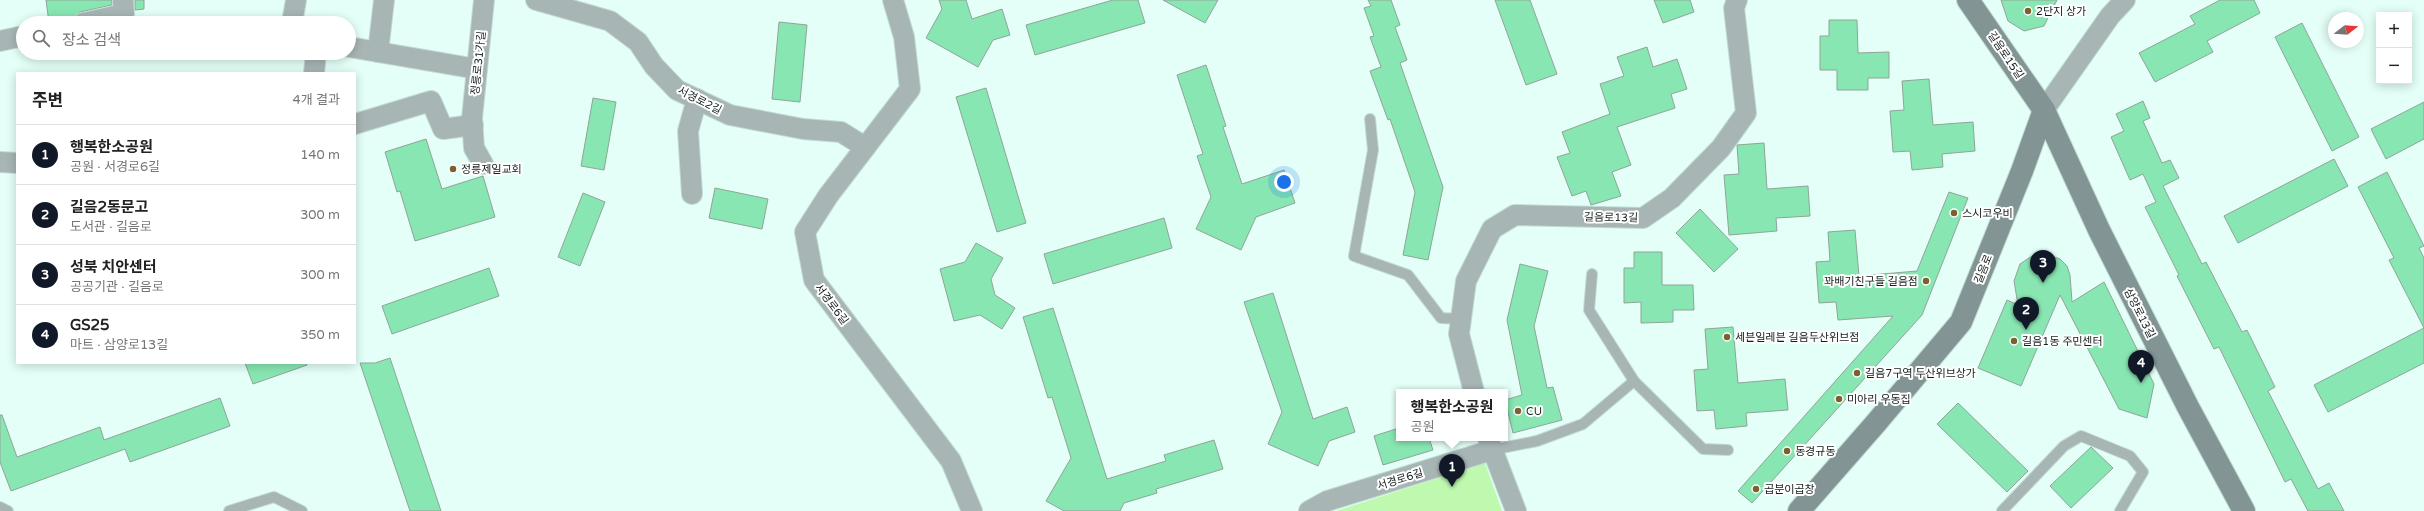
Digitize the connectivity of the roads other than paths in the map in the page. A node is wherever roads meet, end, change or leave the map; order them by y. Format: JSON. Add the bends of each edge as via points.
{"nodes":[{"id":1,"x":123,"y":0,"type":"edge"},
{"id":2,"x":296,"y":0,"type":"edge"},
{"id":3,"x":384,"y":0,"type":"edge"},
{"id":4,"x":484,"y":0,"type":"edge"},
{"id":5,"x":536,"y":0,"type":"edge"},
{"id":6,"x":893,"y":0,"type":"edge"},
{"id":7,"x":1736,"y":0,"type":"edge"},
{"id":8,"x":1968,"y":0,"type":"edge"},
{"id":9,"x":2125,"y":0,"type":"edge"},
{"id":10,"x":115,"y":16,"type":"edge"},
{"id":11,"x":293,"y":16,"type":"edge"},
{"id":12,"x":16,"y":38,"type":"edge"},
{"id":13,"x":0,"y":41,"type":"edge"},
{"id":14,"x":356,"y":48,"type":"edge"},
{"id":15,"x":378,"y":52,"type":"junction"},
{"id":16,"x":315,"y":60,"type":"edge"},
{"id":17,"x":477,"y":69,"type":"junction"},
{"id":18,"x":314,"y":72,"type":"edge"},
{"id":19,"x":697,"y":99,"type":"junction"},
{"id":20,"x":2044,"y":110,"type":"junction"},
{"id":21,"x":1370,"y":120,"type":"dead end"},
{"id":22,"x":356,"y":124,"type":"edge"},
{"id":23,"x":473,"y":125,"type":"junction"},
{"id":24,"x":866,"y":147,"type":"junction"},
{"id":25,"x":0,"y":162,"type":"edge"},
{"id":26,"x":16,"y":163,"type":"edge"},
{"id":27,"x":483,"y":164,"type":"dead end"},
{"id":28,"x":692,"y":194,"type":"dead end"},
{"id":29,"x":1592,"y":274,"type":"dead end"},
{"id":30,"x":1461,"y":319,"type":"junction"},
{"id":31,"x":1634,"y":381,"type":"junction"},
{"id":32,"x":1473,"y":389,"type":"edge"},
{"id":33,"x":1490,"y":444,"type":"edge"},
{"id":34,"x":1728,"y":450,"type":"dead end"},
{"id":35,"x":0,"y":507,"type":"edge"},
{"id":36,"x":8,"y":511,"type":"edge"},
{"id":37,"x":229,"y":511,"type":"edge"},
{"id":38,"x":302,"y":511,"type":"edge"},
{"id":39,"x":972,"y":511,"type":"edge"},
{"id":40,"x":1309,"y":511,"type":"edge"},
{"id":41,"x":1516,"y":511,"type":"edge"},
{"id":42,"x":1798,"y":511,"type":"edge"},
{"id":43,"x":2002,"y":511,"type":"edge"},
{"id":44,"x":2120,"y":511,"type":"edge"},
{"id":45,"x":2244,"y":511,"type":"edge"}],
"edges":[{"from":1,"to":10,"type":"street","via":[[124,14]]},
{"from":2,"to":11,"type":"street"},
{"from":3,"to":15,"type":"street"},
{"from":4,"to":17,"type":"street","name":"정릉로31가길"},
{"from":5,"to":19,"type":"street","name":"서경로2길","via":[[610,21],[638,42],[654,66],[678,90]]},
{"from":6,"to":24,"type":"street","name":"서경로6길","via":[[904,37],[910,89]]},
{"from":7,"to":30,"type":"street","name":"길음로13길","via":[[1734,8],[1746,112],[1722,148],[1672,198],[1643,218],[1515,215],[1492,228],[1466,281]]},
{"from":8,"to":20,"type":"street","name":"길음로15길"},
{"from":9,"to":20,"type":"street","name":"길음로","via":[[2110,16]]},
{"from":12,"to":13,"type":"street"},
{"from":14,"to":15,"type":"street"},
{"from":15,"to":17,"type":"street"},
{"from":16,"to":18,"type":"street"},
{"from":17,"to":23,"type":"street","name":"정릉로31가길"},
{"from":19,"to":24,"type":"street","name":"서경로2길","via":[[730,115],[803,129],[841,132]]},
{"from":19,"to":28,"type":"street","via":[[688,131]]},
{"from":20,"to":42,"type":"street","name":"길음로","via":[[1961,322]]},
{"from":20,"to":45,"type":"street","name":"삼양로13길","via":[[2102,238]]},
{"from":21,"to":30,"type":"lane","via":[[1374,150],[1354,256],[1408,275],[1442,318]]},
{"from":22,"to":23,"type":"street","via":[[431,101],[443,129]]},
{"from":23,"to":27,"type":"street","name":"정릉로31가길","via":[[474,148]]},
{"from":24,"to":39,"type":"street","name":"서경로6길","via":[[828,196],[805,232],[814,280],[951,461]]},
{"from":25,"to":26,"type":"street"},
{"from":29,"to":31,"type":"lane","via":[[1589,310]]},
{"from":30,"to":32,"type":"street","name":"길음로13길","via":[[1459,334]]},
{"from":31,"to":33,"type":"lane","via":[[1583,424],[1537,441]]},
{"from":31,"to":34,"type":"lane","via":[[1703,449]]},
{"from":33,"to":40,"type":"street","name":"서경로6길","via":[[1327,501]]},
{"from":33,"to":41,"type":"street"},
{"from":35,"to":36,"type":"lane"},
{"from":37,"to":38,"type":"lane","via":[[274,497]]},
{"from":43,"to":44,"type":"lane","via":[[2064,446],[2081,436],[2130,456],[2143,472]]}]}
